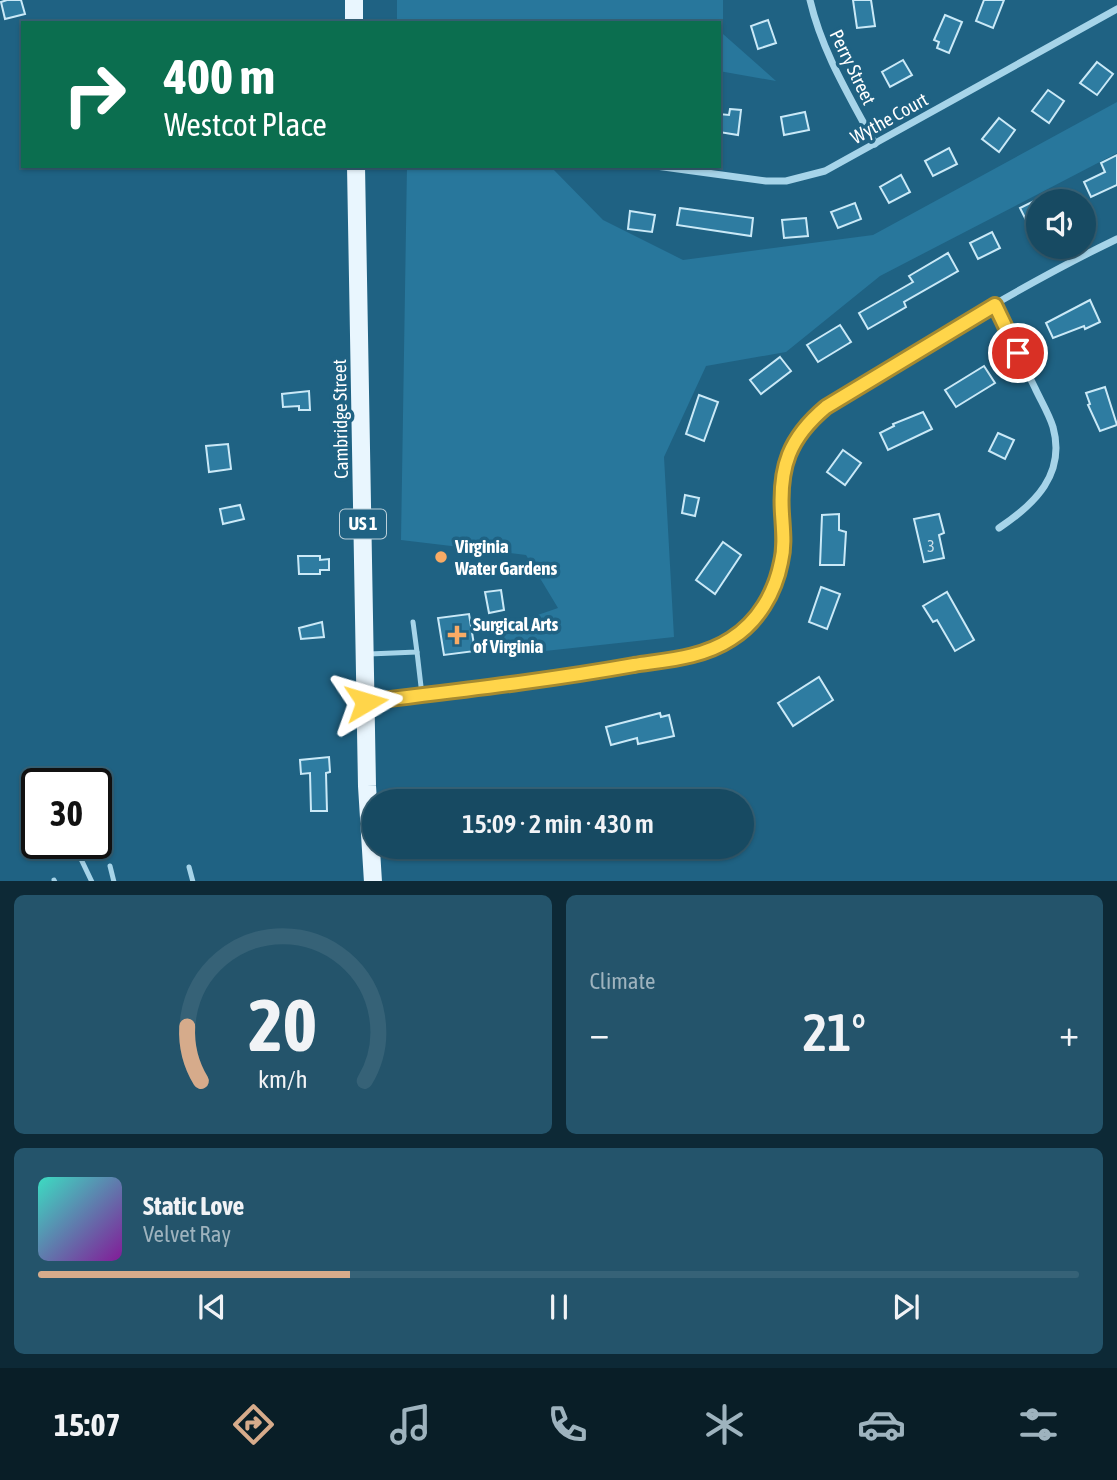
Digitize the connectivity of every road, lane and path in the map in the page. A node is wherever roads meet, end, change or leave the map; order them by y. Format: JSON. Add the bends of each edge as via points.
{"nodes":[{"id":1,"x":354,"y":0,"type":"edge"},
{"id":2,"x":810,"y":0,"type":"edge"},
{"id":3,"x":1117,"y":9,"type":"edge"},
{"id":4,"x":354,"y":21,"type":"edge"},
{"id":5,"x":875,"y":144,"type":"junction"},
{"id":6,"x":356,"y":168,"type":"edge"},
{"id":7,"x":671,"y":168,"type":"edge"},
{"id":8,"x":1117,"y":239,"type":"edge"},
{"id":9,"x":995,"y":305,"type":"junction"},
{"id":10,"x":999,"y":528,"type":"dead end"},
{"id":11,"x":414,"y":622,"type":"dead end"},
{"id":12,"x":417,"y":652,"type":"junction"},
{"id":13,"x":366,"y":654,"type":"junction"},
{"id":14,"x":422,"y":695,"type":"junction"},
{"id":15,"x":366,"y":702,"type":"junction"},
{"id":16,"x":81,"y":859,"type":"edge"},
{"id":17,"x":110,"y":866,"type":"dead end"},
{"id":18,"x":189,"y":867,"type":"dead end"},
{"id":19,"x":92,"y":881,"type":"edge"},
{"id":20,"x":114,"y":881,"type":"edge"},
{"id":21,"x":193,"y":881,"type":"edge"},
{"id":22,"x":373,"y":881,"type":"edge"}],
"edges":[{"from":1,"to":4,"type":"main road"},
{"from":2,"to":5,"type":"street","name":"Perry Street","via":[[826,54]]},
{"from":3,"to":5,"type":"street","name":"Wythe Court"},
{"from":5,"to":7,"type":"street","name":"Wythe Court","via":[[825,171],[786,181]]},
{"from":6,"to":13,"type":"main road","name":"Cambridge Street","number":"US 1"},
{"from":8,"to":9,"type":"street"},
{"from":9,"to":10,"type":"street","via":[[1052,425],[1056,456],[1045,489]]},
{"from":9,"to":14,"type":"street","via":[[826,407],[799,434],[780,487],[783,548],[779,575],[759,613],[731,639],[695,655]]},
{"from":11,"to":12,"type":"lane"},
{"from":12,"to":13,"type":"lane"},
{"from":12,"to":14,"type":"lane"},
{"from":13,"to":15,"type":"main road","name":"Cambridge Street","number":"US 1"},
{"from":14,"to":15,"type":"street"},
{"from":15,"to":22,"type":"main road","name":"Cambridge Street","number":"US 1"},
{"from":16,"to":19,"type":"lane"},
{"from":17,"to":20,"type":"lane"},
{"from":18,"to":21,"type":"lane"}]}
